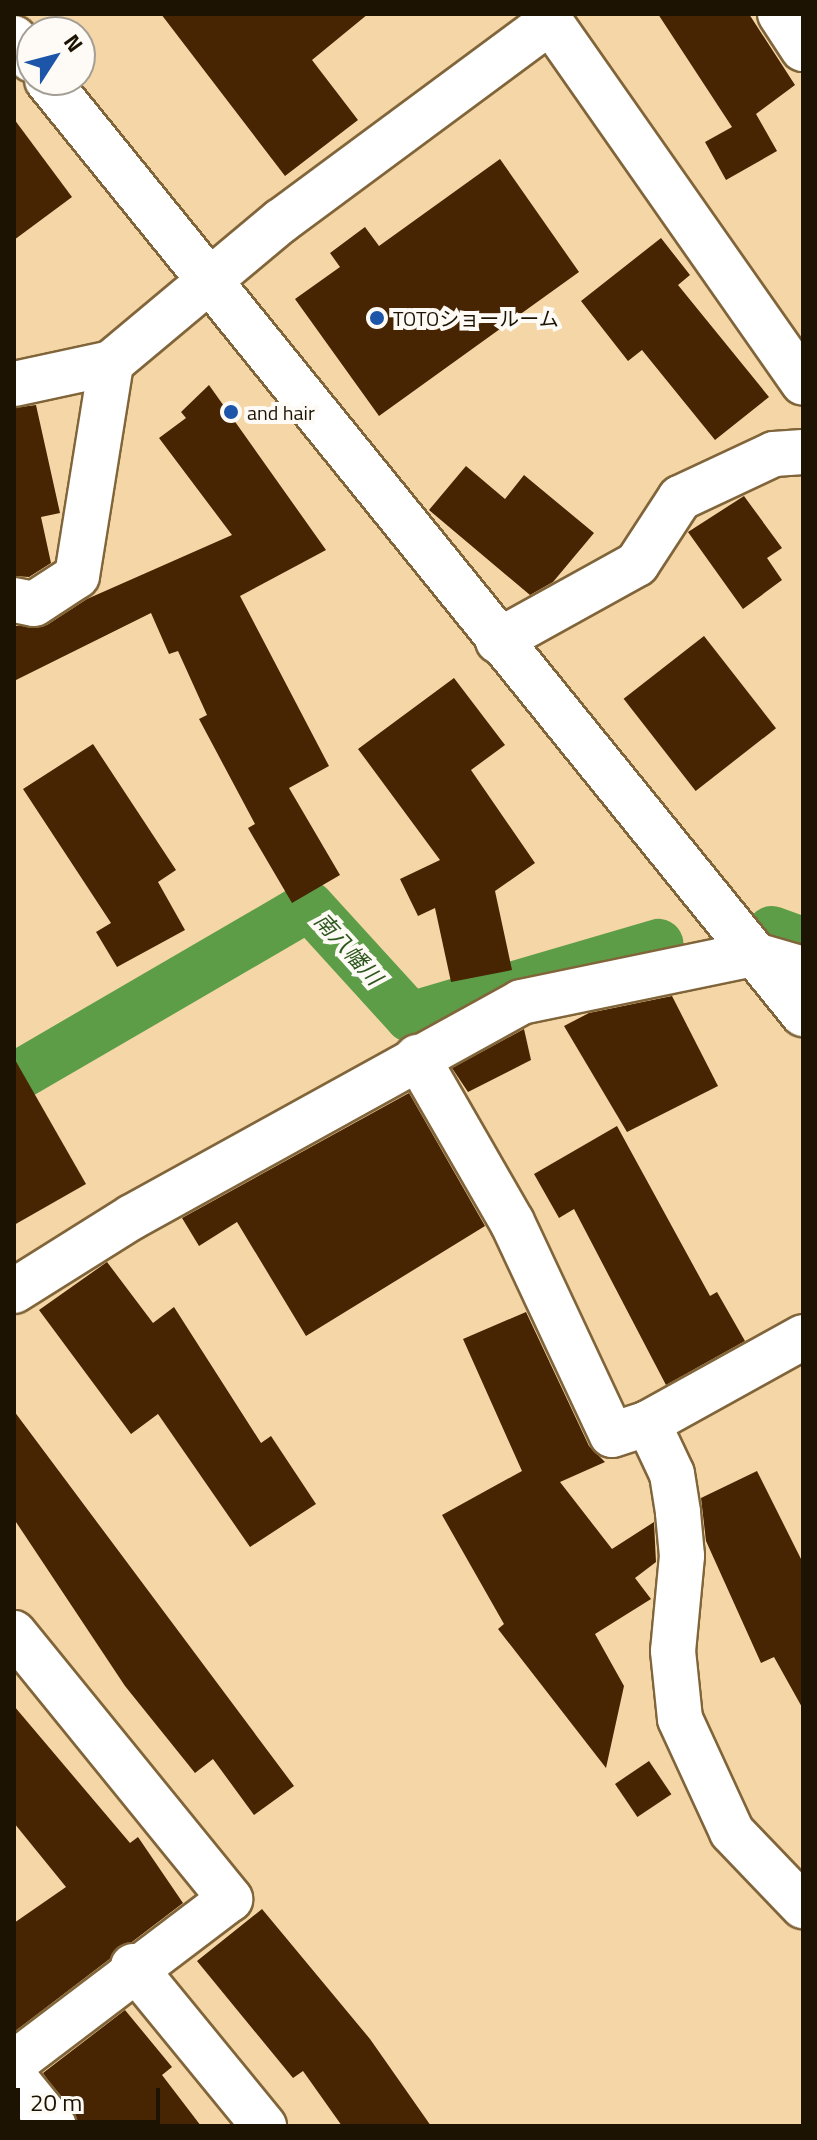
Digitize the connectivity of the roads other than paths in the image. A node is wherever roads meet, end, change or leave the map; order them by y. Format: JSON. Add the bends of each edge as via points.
{"nodes":[{"id":1,"x":780,"y":14,"type":"edge"},
{"id":2,"x":547,"y":18,"type":"edge"},
{"id":3,"x":803,"y":49,"type":"edge"},
{"id":4,"x":60,"y":96,"type":"edge"},
{"id":5,"x":210,"y":287,"type":"junction"},
{"id":6,"x":111,"y":363,"type":"junction"},
{"id":7,"x":803,"y":383,"type":"edge"},
{"id":8,"x":14,"y":384,"type":"edge"},
{"id":9,"x":803,"y":452,"type":"edge"},
{"id":10,"x":14,"y":600,"type":"edge"},
{"id":11,"x":498,"y":641,"type":"junction"},
{"id":12,"x":752,"y":954,"type":"junction"},
{"id":13,"x":803,"y":969,"type":"edge"},
{"id":14,"x":803,"y":1014,"type":"edge"},
{"id":15,"x":417,"y":1057,"type":"junction"},
{"id":16,"x":14,"y":1291,"type":"edge"},
{"id":17,"x":803,"y":1337,"type":"edge"},
{"id":18,"x":648,"y":1423,"type":"junction"},
{"id":19,"x":14,"y":1633,"type":"edge"},
{"id":20,"x":803,"y":1906,"type":"edge"},
{"id":21,"x":133,"y":1966,"type":"junction"},
{"id":22,"x":14,"y":2063,"type":"edge"},
{"id":23,"x":14,"y":2077,"type":"edge"},
{"id":24,"x":54,"y":2126,"type":"edge"},
{"id":25,"x":264,"y":2126,"type":"edge"}],
"edges":[{"from":1,"to":3,"type":"street"},
{"from":2,"to":5,"type":"street","via":[[281,221]]},
{"from":2,"to":7,"type":"street"},
{"from":4,"to":5,"type":"street"},
{"from":5,"to":6,"type":"street"},
{"from":5,"to":11,"type":"street"},
{"from":6,"to":8,"type":"street"},
{"from":6,"to":10,"type":"street","via":[[77,576],[34,604]]},
{"from":9,"to":11,"type":"street","via":[[774,454],[680,498],[637,564]]},
{"from":11,"to":12,"type":"street"},
{"from":12,"to":13,"type":"street"},
{"from":12,"to":14,"type":"street"},
{"from":12,"to":15,"type":"street","via":[[521,1002]]},
{"from":15,"to":16,"type":"street"},
{"from":15,"to":18,"type":"street","via":[[512,1222],[612,1435]]},
{"from":17,"to":18,"type":"street"},
{"from":18,"to":20,"type":"street","via":[[672,1474],[678,1513],[682,1556],[673,1651],[680,1719],[732,1832]]},
{"from":19,"to":21,"type":"street","via":[[230,1899]]},
{"from":21,"to":22,"type":"street"},
{"from":21,"to":25,"type":"street"},
{"from":23,"to":24,"type":"street"}]}
